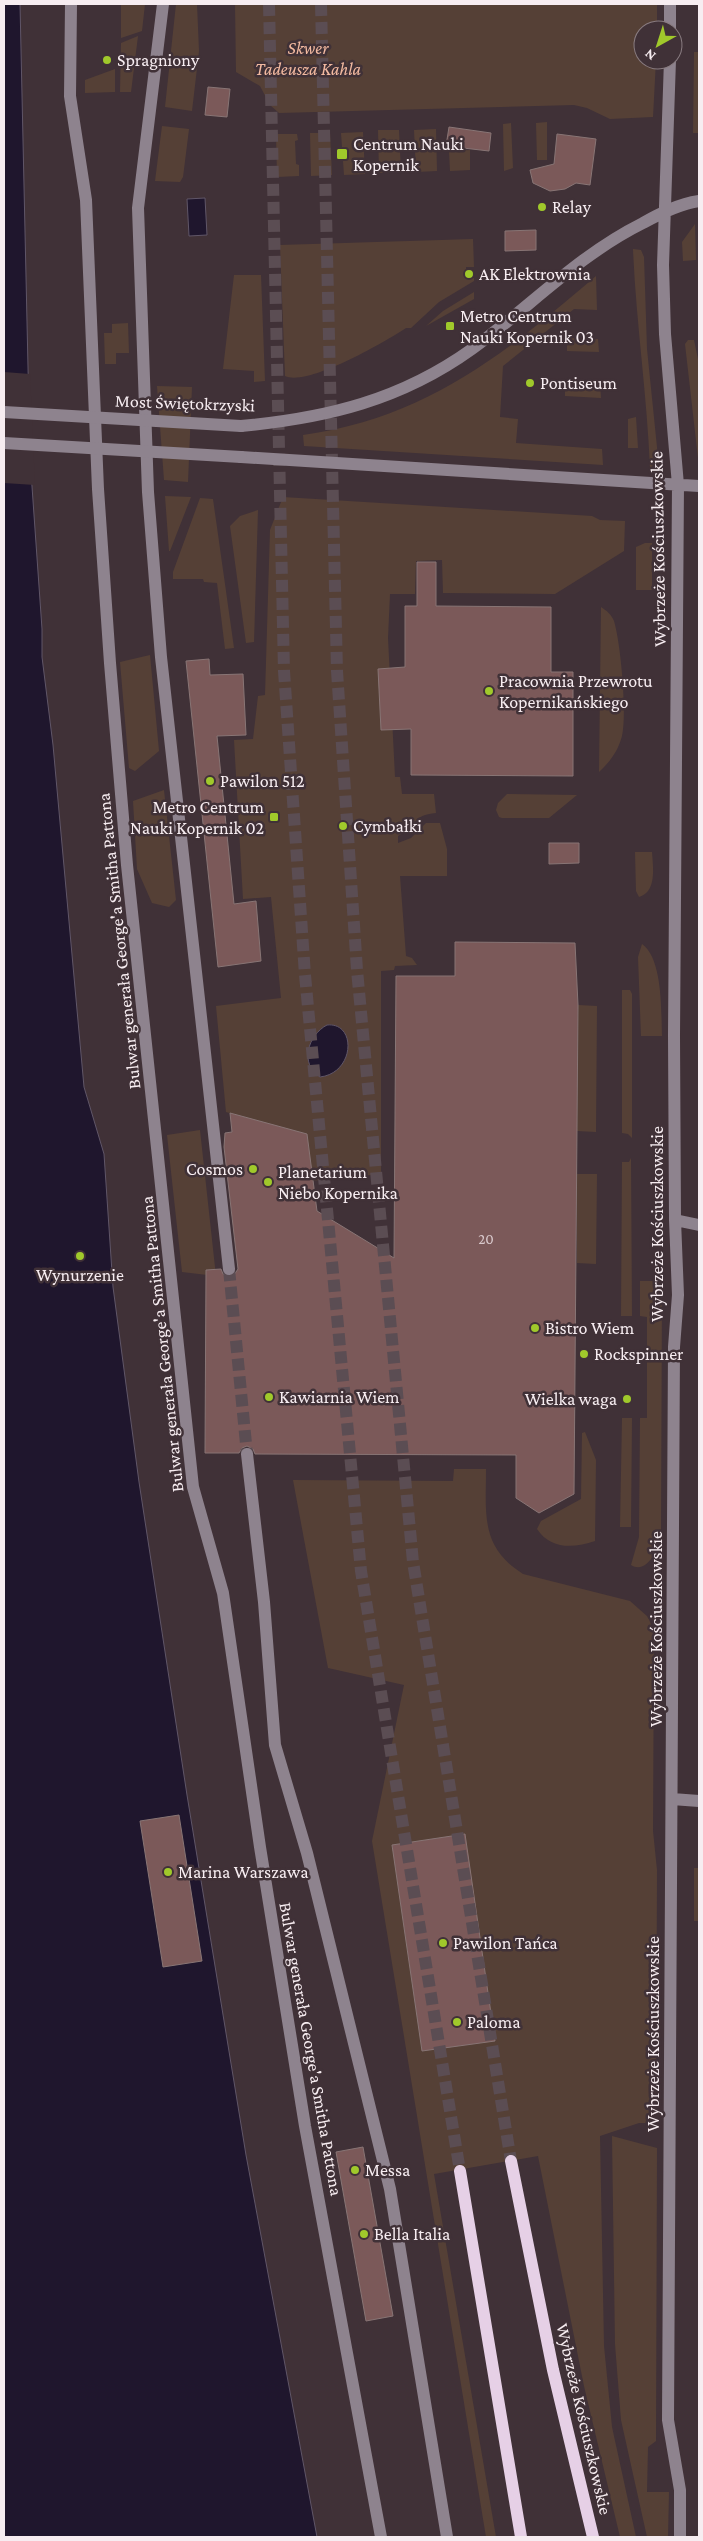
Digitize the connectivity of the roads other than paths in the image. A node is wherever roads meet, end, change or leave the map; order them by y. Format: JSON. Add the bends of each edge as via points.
{"nodes":[{"id":1,"x":70,"y":4,"type":"edge"},
{"id":2,"x":163,"y":4,"type":"edge"},
{"id":3,"x":670,"y":4,"type":"edge"},
{"id":4,"x":670,"y":20,"type":"edge"},
{"id":5,"x":670,"y":70,"type":"edge"},
{"id":6,"x":699,"y":201,"type":"edge"},
{"id":7,"x":665,"y":211,"type":"junction"},
{"id":8,"x":4,"y":412,"type":"edge"},
{"id":9,"x":4,"y":443,"type":"edge"},
{"id":10,"x":678,"y":484,"type":"junction"},
{"id":11,"x":699,"y":486,"type":"edge"},
{"id":12,"x":675,"y":1220,"type":"junction"},
{"id":13,"x":699,"y":1226,"type":"edge"},
{"id":14,"x":229,"y":1269,"type":"tunnel mouth"},
{"id":15,"x":247,"y":1454,"type":"tunnel mouth"},
{"id":16,"x":672,"y":1799,"type":"junction"},
{"id":17,"x":699,"y":1801,"type":"edge"},
{"id":18,"x":511,"y":2161,"type":"tunnel mouth"},
{"id":19,"x":460,"y":2171,"type":"tunnel mouth"},
{"id":20,"x":381,"y":2537,"type":"edge"},
{"id":21,"x":448,"y":2537,"type":"edge"},
{"id":22,"x":521,"y":2537,"type":"edge"},
{"id":23,"x":593,"y":2537,"type":"edge"},
{"id":24,"x":680,"y":2537,"type":"edge"}],
"edges":[{"from":1,"to":20,"type":"street","name":"Bulwar generała George'a Smitha Pattona","via":[[70,96],[86,200],[109,656],[127,865],[193,1487],[223,1593],[305,2126]]},
{"from":2,"to":14,"type":"street","via":[[138,208],[148,492],[161,657]]},
{"from":3,"to":4,"type":"street"},
{"from":5,"to":7,"type":"street","name":"Wybrzeże Kościuszkowskie"},
{"from":6,"to":7,"type":"street","name":"Most Świętokrzyski"},
{"from":7,"to":8,"type":"street","name":"Most Świętokrzyski","bridge":true,"via":[[588,255],[472,349],[424,379],[383,398],[346,410],[313,418],[241,426]]},
{"from":7,"to":10,"type":"street","name":"Wybrzeże Kościuszkowskie","via":[[665,334]]},
{"from":9,"to":10,"type":"street","bridge":true},
{"from":10,"to":11,"type":"street"},
{"from":10,"to":12,"type":"street","name":"Wybrzeże Kościuszkowskie"},
{"from":12,"to":13,"type":"street"},
{"from":12,"to":16,"type":"street","name":"Wybrzeże Kościuszkowskie","via":[[678,1295],[674,1348]]},
{"from":15,"to":21,"type":"street","via":[[264,1602],[275,1745],[307,1853],[390,2190]]},
{"from":16,"to":17,"type":"street"},
{"from":16,"to":24,"type":"street","name":"Wybrzeże Kościuszkowskie","via":[[668,2420],[680,2490]]},
{"from":18,"to":23,"type":"main road","name":"Wybrzeże Kościuszkowskie","via":[[553,2370]]},
{"from":19,"to":22,"type":"main road"}]}
